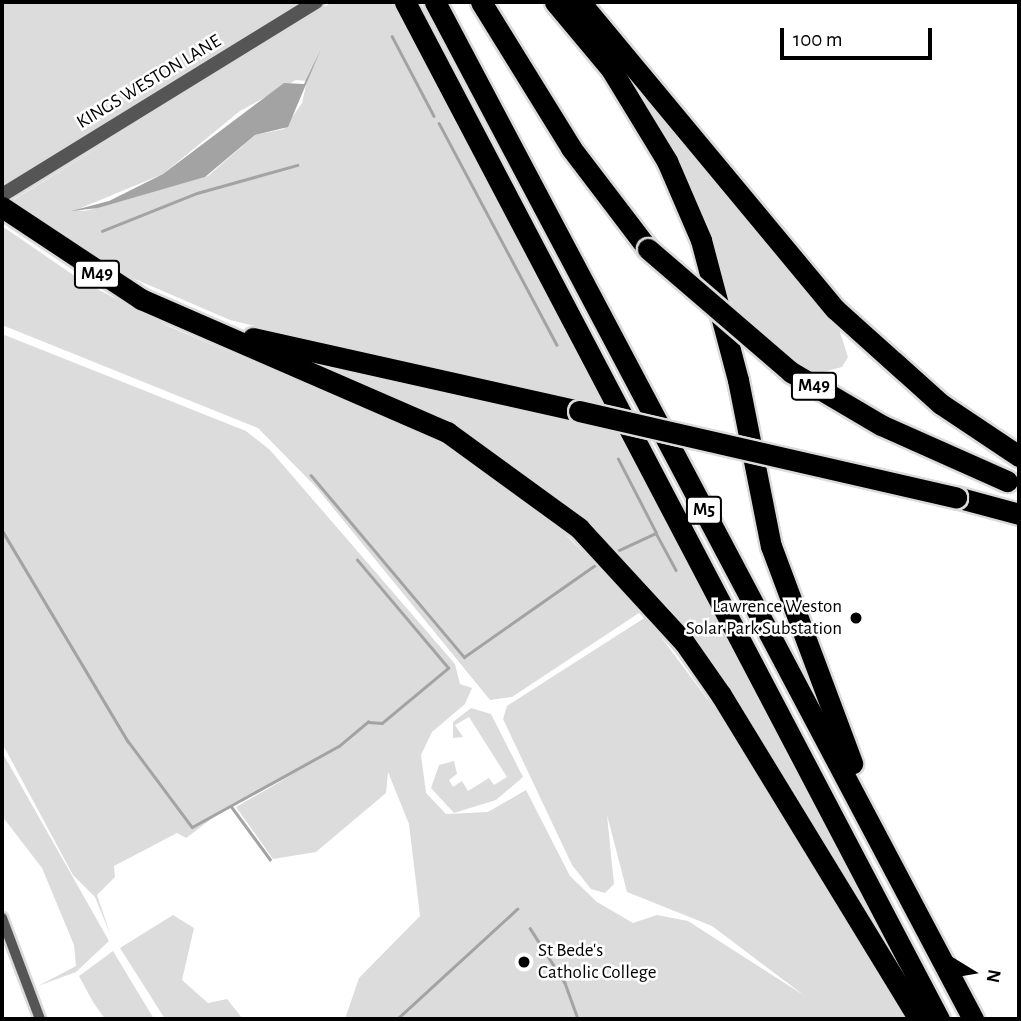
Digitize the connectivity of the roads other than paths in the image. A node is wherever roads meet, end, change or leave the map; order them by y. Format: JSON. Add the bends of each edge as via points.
{"nodes":[{"id":1,"x":316,"y":2,"type":"edge"},
{"id":2,"x":405,"y":2,"type":"edge"},
{"id":3,"x":435,"y":2,"type":"edge"},
{"id":4,"x":481,"y":2,"type":"edge"},
{"id":5,"x":555,"y":2,"type":"edge"},
{"id":6,"x":580,"y":2,"type":"edge"},
{"id":7,"x":5,"y":197,"type":"edge"},
{"id":8,"x":201,"y":324,"type":"junction"},
{"id":9,"x":1019,"y":456,"type":"edge"},
{"id":10,"x":1013,"y":484,"type":"edge"},
{"id":11,"x":1019,"y":514,"type":"edge"},
{"id":12,"x":2,"y":918,"type":"edge"},
{"id":13,"x":921,"y":921,"type":"junction"},
{"id":14,"x":40,"y":1019,"type":"edge"},
{"id":15,"x":919,"y":1019,"type":"edge"},
{"id":16,"x":939,"y":1019,"type":"edge"},
{"id":17,"x":973,"y":1019,"type":"edge"}],
"edges":[{"from":1,"to":7,"type":"street","name":"KINGS WESTON LANE"},
{"from":2,"to":16,"type":"highway","number":"M5"},
{"from":3,"to":13,"type":"highway","number":"M5"},
{"from":4,"to":10,"type":"highway","number":"M49","bridge":true,"via":[[571,148],[648,249],[791,372],[881,425]]},
{"from":5,"to":13,"type":"highway","number":"M5","via":[[639,115],[701,240],[738,380],[771,546],[825,701]]},
{"from":6,"to":9,"type":"highway","via":[[835,309],[941,404]]},
{"from":7,"to":8,"type":"highway","number":"M49","via":[[92,271]]},
{"from":8,"to":11,"type":"highway","number":"M49","bridge":true},
{"from":8,"to":15,"type":"highway","via":[[447,432],[579,528],[676,633],[721,695]]},
{"from":12,"to":14,"type":"street"},
{"from":13,"to":17,"type":"highway","number":"M5"}]}
